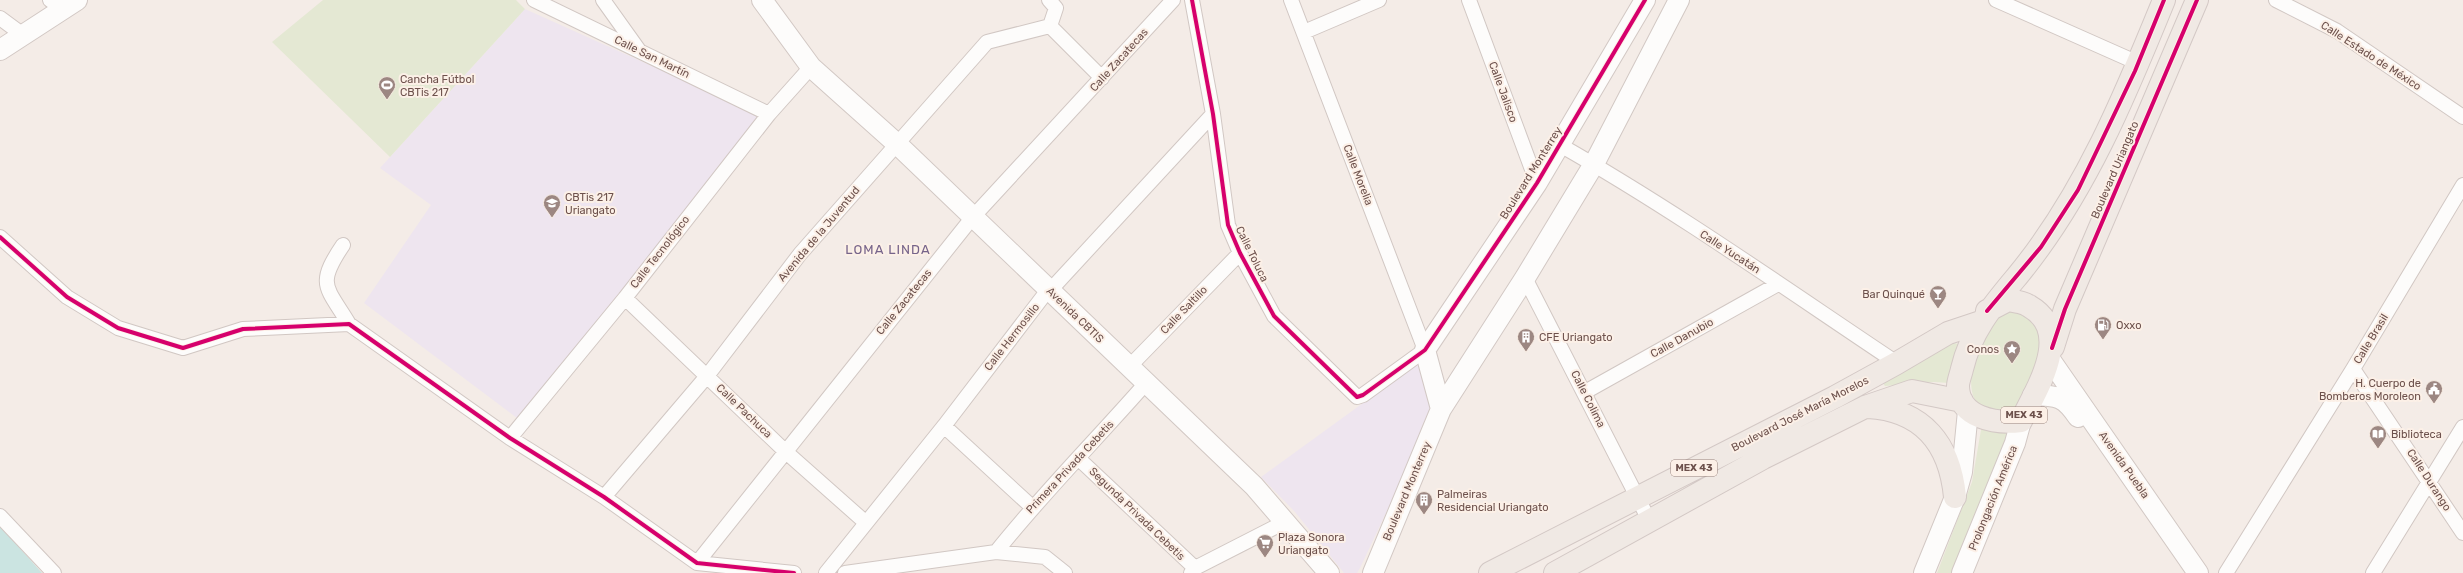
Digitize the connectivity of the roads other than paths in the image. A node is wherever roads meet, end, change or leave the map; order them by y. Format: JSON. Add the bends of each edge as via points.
{"nodes":[{"id":1,"x":534,"y":0,"type":"edge"},
{"id":2,"x":603,"y":0,"type":"edge"},
{"id":3,"x":762,"y":0,"type":"edge"},
{"id":4,"x":1173,"y":0,"type":"edge"},
{"id":5,"x":1192,"y":0,"type":"edge"},
{"id":6,"x":1291,"y":0,"type":"edge"},
{"id":7,"x":1379,"y":0,"type":"edge"},
{"id":8,"x":1469,"y":0,"type":"edge"},
{"id":9,"x":1679,"y":0,"type":"edge"},
{"id":10,"x":1996,"y":0,"type":"edge"},
{"id":11,"x":2164,"y":0,"type":"edge"},
{"id":12,"x":2197,"y":0,"type":"edge"},
{"id":13,"x":2276,"y":0,"type":"edge"},
{"id":14,"x":63,"y":3,"type":"edge"},
{"id":15,"x":1053,"y":4,"type":"edge"},
{"id":16,"x":1638,"y":5,"type":"edge"},
{"id":17,"x":0,"y":18,"type":"edge"},
{"id":18,"x":1050,"y":26,"type":"junction"},
{"id":19,"x":1304,"y":32,"type":"junction"},
{"id":20,"x":23,"y":35,"type":"junction"},
{"id":21,"x":0,"y":50,"type":"edge"},
{"id":22,"x":640,"y":51,"type":"junction"},
{"id":23,"x":2138,"y":63,"type":"junction"},
{"id":24,"x":811,"y":67,"type":"junction"},
{"id":25,"x":1102,"y":78,"type":"junction"},
{"id":26,"x":769,"y":114,"type":"junction"},
{"id":27,"x":1213,"y":114,"type":"junction"},
{"id":28,"x":2463,"y":117,"type":"edge"},
{"id":29,"x":896,"y":143,"type":"junction"},
{"id":30,"x":1560,"y":145,"type":"junction"},
{"id":31,"x":1594,"y":164,"type":"junction"},
{"id":32,"x":1537,"y":183,"type":"junction"},
{"id":33,"x":2463,"y":185,"type":"edge"},
{"id":34,"x":972,"y":218,"type":"junction"},
{"id":35,"x":0,"y":237,"type":"edge"},
{"id":36,"x":343,"y":245,"type":"dead end"},
{"id":37,"x":1240,"y":253,"type":"junction"},
{"id":38,"x":1525,"y":278,"type":"junction"},
{"id":39,"x":1778,"y":284,"type":"junction"},
{"id":40,"x":1048,"y":290,"type":"junction"},
{"id":41,"x":625,"y":298,"type":"junction"},
{"id":42,"x":1984,"y":317,"type":"junction"},
{"id":43,"x":349,"y":324,"type":"junction"},
{"id":44,"x":1425,"y":350,"type":"junction"},
{"id":45,"x":2051,"y":353,"type":"junction"},
{"id":46,"x":1897,"y":363,"type":"junction"},
{"id":47,"x":1129,"y":367,"type":"junction"},
{"id":48,"x":2353,"y":369,"type":"junction"},
{"id":49,"x":1432,"y":375,"type":"junction"},
{"id":50,"x":707,"y":376,"type":"junction"},
{"id":51,"x":1461,"y":378,"type":"junction"},
{"id":52,"x":1146,"y":383,"type":"junction"},
{"id":53,"x":1585,"y":392,"type":"junction"},
{"id":54,"x":2033,"y":395,"type":"junction"},
{"id":55,"x":1965,"y":406,"type":"junction"},
{"id":56,"x":1865,"y":407,"type":"junction"},
{"id":57,"x":1441,"y":409,"type":"junction"},
{"id":58,"x":2021,"y":421,"type":"junction"},
{"id":59,"x":944,"y":426,"type":"junction"},
{"id":60,"x":2463,"y":427,"type":"edge"},
{"id":61,"x":510,"y":438,"type":"junction"},
{"id":62,"x":786,"y":452,"type":"junction"},
{"id":63,"x":1079,"y":459,"type":"junction"},
{"id":64,"x":2431,"y":482,"type":"junction"},
{"id":65,"x":604,"y":496,"type":"junction"},
{"id":66,"x":1637,"y":497,"type":"junction"},
{"id":67,"x":1955,"y":497,"type":"junction"},
{"id":68,"x":1032,"y":507,"type":"junction"},
{"id":69,"x":0,"y":516,"type":"edge"},
{"id":70,"x":1649,"y":520,"type":"junction"},
{"id":71,"x":865,"y":522,"type":"junction"},
{"id":72,"x":1285,"y":522,"type":"junction"},
{"id":73,"x":2463,"y":533,"type":"edge"},
{"id":74,"x":996,"y":552,"type":"junction"},
{"id":75,"x":697,"y":563,"type":"junction"},
{"id":76,"x":1193,"y":571,"type":"edge"},
{"id":77,"x":54,"y":573,"type":"edge"},
{"id":78,"x":794,"y":573,"type":"edge"},
{"id":79,"x":826,"y":573,"type":"edge"},
{"id":80,"x":845,"y":573,"type":"edge"},
{"id":81,"x":1065,"y":573,"type":"edge"},
{"id":82,"x":1329,"y":573,"type":"edge"},
{"id":83,"x":1373,"y":573,"type":"edge"},
{"id":84,"x":1490,"y":573,"type":"edge"},
{"id":85,"x":1555,"y":573,"type":"edge"},
{"id":86,"x":1924,"y":573,"type":"edge"},
{"id":87,"x":1962,"y":573,"type":"edge"},
{"id":88,"x":2182,"y":573,"type":"edge"},
{"id":89,"x":2198,"y":573,"type":"edge"},
{"id":90,"x":2226,"y":573,"type":"edge"},
{"id":91,"x":2373,"y":573,"type":"edge"}],
"edges":[{"from":1,"to":22,"type":"street","name":"Calle San Martín"},
{"from":2,"to":22,"type":"street"},
{"from":3,"to":24,"type":"street","name":"Avenida CBTIS"},
{"from":4,"to":25,"type":"street","name":"Calle Zacatecas"},
{"from":5,"to":27,"type":"street","name":"Calle Toluca"},
{"from":6,"to":19,"type":"street","name":"Calle Morelia"},
{"from":7,"to":19,"type":"street"},
{"from":8,"to":32,"type":"street","name":"Calle Jalisco"},
{"from":9,"to":31,"type":"street","name":"Boulevard Monterrey"},
{"from":10,"to":23,"type":"street"},
{"from":11,"to":23,"type":"main road","name":"Boulevard Uriangato"},
{"from":12,"to":45,"type":"main road","name":"Boulevard Uriangato","number":"MEX 43","via":[[2065,308]]},
{"from":13,"to":28,"type":"street","name":"Calle Estado de México","via":[[2336,31]]},
{"from":14,"to":20,"type":"street"},
{"from":15,"to":18,"type":"street"},
{"from":16,"to":30,"type":"street","name":"Boulevard Monterrey"},
{"from":17,"to":20,"type":"street"},
{"from":18,"to":25,"type":"street"},
{"from":18,"to":29,"type":"street","name":"Avenida de la Juventud","via":[[987,42]]},
{"from":19,"to":44,"type":"street","name":"Calle Morelia"},
{"from":20,"to":21,"type":"street"},
{"from":22,"to":26,"type":"street","name":"Calle San Martín"},
{"from":23,"to":42,"type":"main road","name":"Boulevard Uriangato","via":[[2078,190],[2041,247]]},
{"from":24,"to":26,"type":"street","name":"Calle Tecnológico"},
{"from":24,"to":29,"type":"street","name":"Avenida CBTIS"},
{"from":25,"to":34,"type":"street","name":"Calle Zacatecas"},
{"from":26,"to":41,"type":"street","name":"Calle Tecnológico"},
{"from":27,"to":37,"type":"street","name":"Calle Toluca","via":[[1228,225]]},
{"from":27,"to":40,"type":"street","name":"Calle Hermosillo"},
{"from":29,"to":34,"type":"street","name":"Avenida CBTIS"},
{"from":29,"to":50,"type":"street","name":"Avenida de la Juventud","via":[[800,254]]},
{"from":30,"to":31,"type":"street","name":"Calle Yucatán"},
{"from":30,"to":32,"type":"street","name":"Boulevard Monterrey"},
{"from":31,"to":38,"type":"street","name":"Boulevard Monterrey"},
{"from":31,"to":39,"type":"street","name":"Calle Yucatán"},
{"from":32,"to":44,"type":"street","name":"Boulevard Monterrey"},
{"from":33,"to":48,"type":"street","name":"Calle Brasil"},
{"from":34,"to":40,"type":"street","name":"Avenida CBTIS"},
{"from":34,"to":62,"type":"street","name":"Calle Zacatecas"},
{"from":35,"to":43,"type":"street","via":[[68,297],[118,328],[183,348],[243,329]]},
{"from":36,"to":43,"type":"street","via":[[328,267],[326,281],[330,293]]},
{"from":37,"to":44,"type":"street","name":"Calle Toluca","via":[[1274,316],[1357,397]]},
{"from":37,"to":47,"type":"street","name":"Calle Saltillo"},
{"from":38,"to":51,"type":"street","name":"Boulevard Monterrey"},
{"from":38,"to":53,"type":"street","name":"Calle Colima"},
{"from":39,"to":46,"type":"street","name":"Calle Yucatán"},
{"from":39,"to":53,"type":"street","name":"Calle Danubio"},
{"from":40,"to":47,"type":"street","name":"Avenida CBTIS"},
{"from":40,"to":59,"type":"street","name":"Calle Hermosillo"},
{"from":41,"to":50,"type":"street","name":"Calle Pachuca"},
{"from":41,"to":61,"type":"street","name":"Calle Tecnológico"},
{"from":42,"to":45,"type":"main road","number":"MEX 43","via":[[2008,300],[2028,305],[2047,322]]},
{"from":42,"to":46,"type":"main road","name":"Boulevard José María Morelos","number":"MEX 43","via":[[1948,333]]},
{"from":42,"to":55,"type":"main road","via":[[1974,332],[1958,386]]},
{"from":43,"to":61,"type":"street"},
{"from":44,"to":49,"type":"street"},
{"from":45,"to":54,"type":"main road","number":"MEX 43"},
{"from":45,"to":89,"type":"street","name":"Avenida Puebla"},
{"from":46,"to":66,"type":"main road","name":"Boulevard José María Morelos","number":"MEX 43"},
{"from":47,"to":52,"type":"street","name":"Avenida CBTIS"},
{"from":48,"to":64,"type":"street","name":"Calle Durango"},
{"from":48,"to":90,"type":"street","name":"Calle Brasil"},
{"from":49,"to":51,"type":"street","via":[[1439,382],[1450,384]]},
{"from":49,"to":57,"type":"street"},
{"from":50,"to":62,"type":"street","name":"Calle Pachuca"},
{"from":50,"to":65,"type":"street","name":"Avenida de la Juventud"},
{"from":51,"to":57,"type":"street","name":"Boulevard Monterrey"},
{"from":52,"to":63,"type":"street","name":"Primera Privada Cebetis"},
{"from":52,"to":72,"type":"street","name":"Avenida CBTIS","via":[[1254,486]]},
{"from":53,"to":66,"type":"street","name":"Calle Colima"},
{"from":54,"to":58,"type":"main road","number":"MEX 43"},
{"from":54,"to":88,"type":"street","name":"Avenida Puebla","via":[[2058,396],[2068,403]]},
{"from":55,"to":56,"type":"main road","name":"Boulevard José María Morelos","number":"MEX 43","via":[[1912,391]]},
{"from":55,"to":58,"type":"main road","number":"MEX 43","via":[[1996,422]]},
{"from":55,"to":67,"type":"street","via":[[1962,472]]},
{"from":56,"to":67,"type":"main road","via":[[1897,412],[1928,430],[1946,454],[1953,476]]},
{"from":56,"to":70,"type":"main road","name":"Boulevard José María Morelos","number":"MEX 43","via":[[1763,458]]},
{"from":57,"to":83,"type":"street","name":"Boulevard Monterrey"},
{"from":58,"to":87,"type":"street","name":"Prolongación América","via":[[2015,443]]},
{"from":59,"to":68,"type":"street"},
{"from":59,"to":71,"type":"street","name":"Calle Hermosillo"},
{"from":60,"to":64,"type":"street"},
{"from":61,"to":65,"type":"street"},
{"from":62,"to":71,"type":"street","name":"Calle Pachuca"},
{"from":62,"to":75,"type":"street","name":"Calle Zacatecas"},
{"from":63,"to":68,"type":"street","name":"Primera Privada Cebetis"},
{"from":63,"to":76,"type":"street","name":"Segunda Privada Cebetis"},
{"from":64,"to":73,"type":"street","name":"Calle Durango"},
{"from":64,"to":91,"type":"street"},
{"from":65,"to":75,"type":"street"},
{"from":66,"to":70,"type":"street","name":"Calle Colima"},
{"from":66,"to":84,"type":"main road","name":"Boulevard José María Morelos","number":"MEX 43"},
{"from":67,"to":86,"type":"street"},
{"from":68,"to":74,"type":"street","name":"Primera Privada Cebetis"},
{"from":69,"to":77,"type":"street"},
{"from":70,"to":85,"type":"main road","name":"Boulevard José María Morelos","number":"MEX 43"},
{"from":71,"to":79,"type":"street","name":"Calle Hermosillo"},
{"from":72,"to":76,"type":"street"},
{"from":72,"to":82,"type":"street","name":"Avenida CBTIS"},
{"from":74,"to":80,"type":"street"},
{"from":74,"to":81,"type":"street","via":[[1045,558]]},
{"from":75,"to":78,"type":"street"}]}
